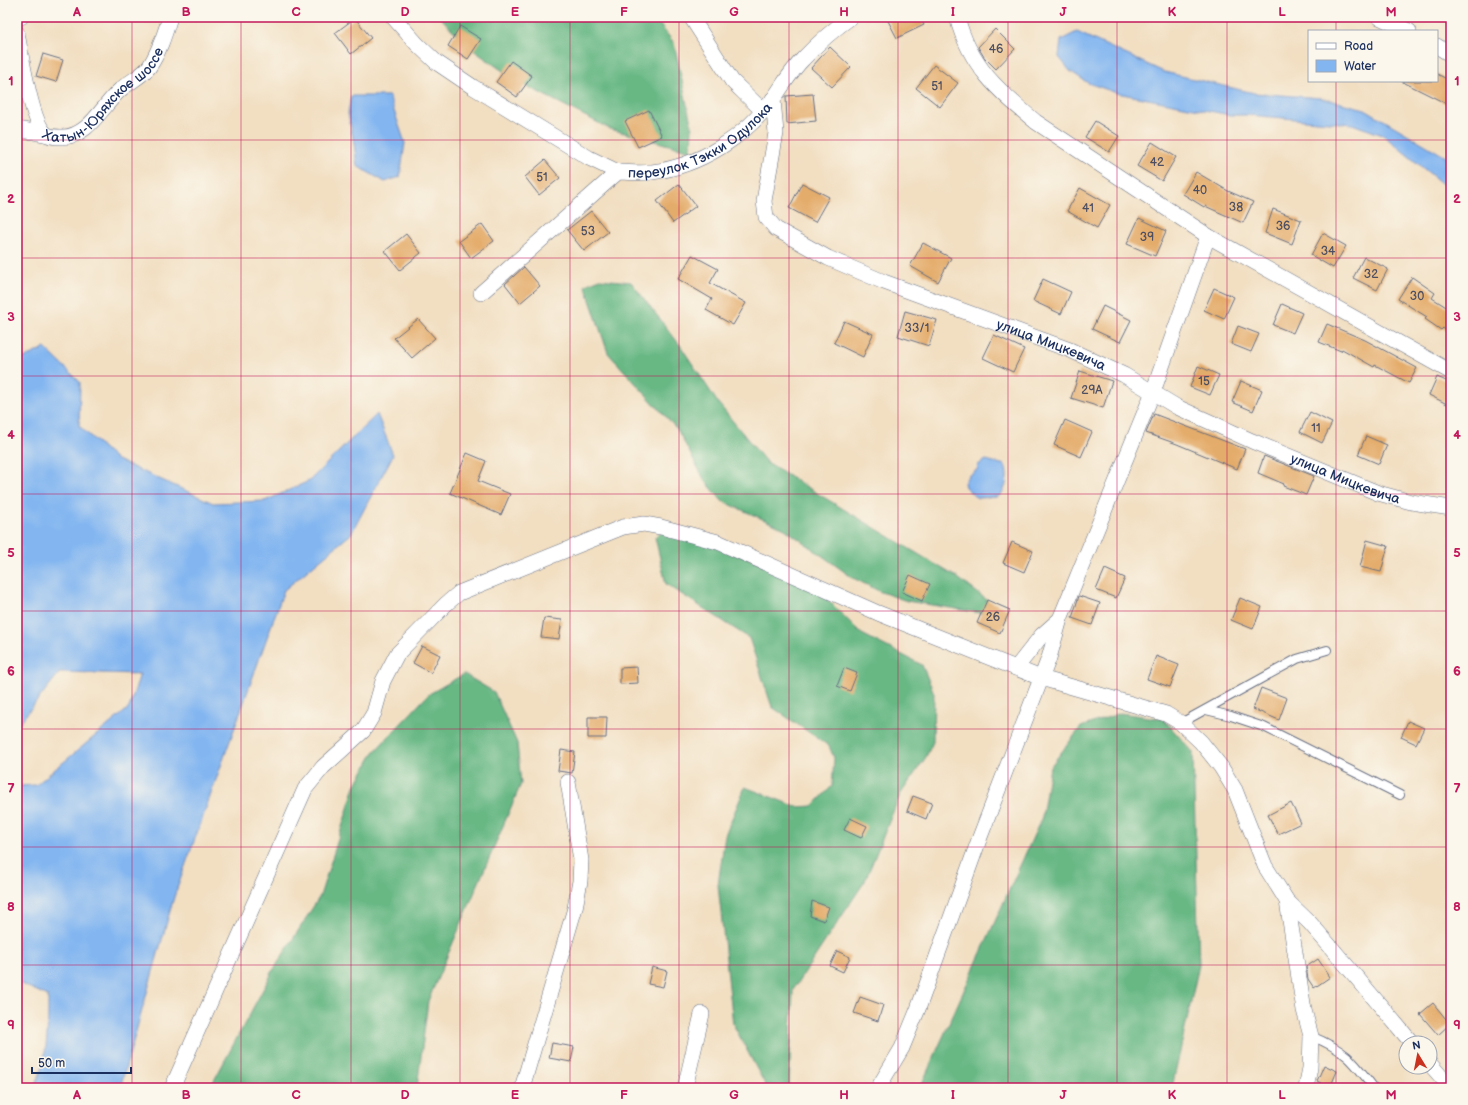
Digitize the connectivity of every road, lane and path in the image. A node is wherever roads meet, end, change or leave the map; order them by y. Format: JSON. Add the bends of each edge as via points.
{"nodes":[{"id":1,"x":21,"y":17,"type":"edge"},
{"id":2,"x":170,"y":17,"type":"edge"},
{"id":3,"x":393,"y":17,"type":"edge"},
{"id":4,"x":691,"y":17,"type":"edge"},
{"id":5,"x":851,"y":17,"type":"edge"},
{"id":6,"x":957,"y":17,"type":"edge"},
{"id":7,"x":1379,"y":17,"type":"edge"},
{"id":8,"x":17,"y":18,"type":"edge"},
{"id":9,"x":1407,"y":30,"type":"edge"},
{"id":10,"x":17,"y":33,"type":"edge"},
{"id":11,"x":1438,"y":47,"type":"edge"},
{"id":12,"x":1451,"y":54,"type":"edge"},
{"id":13,"x":773,"y":99,"type":"junction"},
{"id":14,"x":762,"y":110,"type":"junction"},
{"id":15,"x":17,"y":129,"type":"edge"},
{"id":16,"x":45,"y":134,"type":"junction"},
{"id":17,"x":618,"y":172,"type":"junction"},
{"id":18,"x":1208,"y":236,"type":"junction"},
{"id":19,"x":481,"y":293,"type":"dead end"},
{"id":20,"x":1451,"y":372,"type":"edge"},
{"id":21,"x":1153,"y":392,"type":"junction"},
{"id":22,"x":1451,"y":508,"type":"edge"},
{"id":23,"x":1060,"y":619,"type":"junction"},
{"id":24,"x":1327,"y":650,"type":"dead end"},
{"id":25,"x":1016,"y":668,"type":"junction"},
{"id":26,"x":1041,"y":678,"type":"junction"},
{"id":27,"x":1206,"y":710,"type":"junction"},
{"id":28,"x":1182,"y":723,"type":"junction"},
{"id":29,"x":568,"y":782,"type":"dead end"},
{"id":30,"x":1400,"y":795,"type":"dead end"},
{"id":31,"x":1287,"y":901,"type":"junction"},
{"id":32,"x":702,"y":1014,"type":"dead end"},
{"id":33,"x":1405,"y":1035,"type":"edge"},
{"id":34,"x":1311,"y":1036,"type":"junction"},
{"id":35,"x":1438,"y":1073,"type":"edge"},
{"id":36,"x":172,"y":1088,"type":"edge"},
{"id":37,"x":522,"y":1088,"type":"edge"},
{"id":38,"x":685,"y":1088,"type":"edge"},
{"id":39,"x":878,"y":1088,"type":"edge"},
{"id":40,"x":1306,"y":1088,"type":"edge"},
{"id":41,"x":1374,"y":1088,"type":"edge"},
{"id":42,"x":1451,"y":1088,"type":"edge"}],
"edges":[{"from":1,"to":8,"type":"street"},
{"from":2,"to":16,"type":"street","name":"Хатын-Юряхское шоссе","via":[[148,68],[121,89],[82,132],[68,137]]},
{"from":3,"to":17,"type":"street","via":[[436,62],[473,88],[588,158]]},
{"from":4,"to":14,"type":"street","via":[[732,81]]},
{"from":5,"to":13,"type":"street","name":"переулок Тэкки Одулока","via":[[803,59]]},
{"from":6,"to":18,"type":"street","via":[[970,53],[983,73],[1011,101],[1036,122]]},
{"from":7,"to":9,"type":"street"},
{"from":10,"to":16,"type":"street","name":"Хатын-Юряхское шоссе","via":[[29,94],[38,124]]},
{"from":11,"to":12,"type":"street"},
{"from":13,"to":14,"type":"street","name":"переулок Тэкки Одулока"},
{"from":13,"to":21,"type":"street","name":"улица Мицкевича","via":[[776,133],[764,201],[766,217],[776,229],[828,258],[884,282],[1070,350],[1124,375]]},
{"from":14,"to":17,"type":"street","name":"переулок Тэкки Одулока","via":[[746,129],[710,154],[651,172]]},
{"from":15,"to":16,"type":"street"},
{"from":17,"to":19,"type":"street","name":"переулок Тэкки Одулока"},
{"from":18,"to":20,"type":"street"},
{"from":18,"to":21,"type":"street"},
{"from":21,"to":22,"type":"street","name":"улица Мицкевича","via":[[1177,408],[1378,493],[1411,502]]},
{"from":21,"to":23,"type":"street"},
{"from":23,"to":25,"type":"street","via":[[1042,635]]},
{"from":23,"to":26,"type":"street"},
{"from":24,"to":27,"type":"lane","via":[[1297,659]]},
{"from":25,"to":26,"type":"street"},
{"from":25,"to":36,"type":"street","via":[[878,613],[718,542],[661,526],[644,524],[623,527],[459,593],[397,654],[383,680],[374,713],[363,731],[323,767],[305,789]]},
{"from":26,"to":28,"type":"street","via":[[1166,714]]},
{"from":26,"to":39,"type":"street","via":[[918,1009],[902,1048]]},
{"from":27,"to":28,"type":"lane"},
{"from":27,"to":30,"type":"lane","via":[[1264,727]]},
{"from":28,"to":31,"type":"street","via":[[1201,742],[1235,790],[1265,866]]},
{"from":29,"to":37,"type":"street","via":[[581,860],[580,881],[575,908]]},
{"from":31,"to":33,"type":"street","via":[[1315,929]]},
{"from":31,"to":34,"type":"street","via":[[1304,1010]]},
{"from":32,"to":38,"type":"street"},
{"from":34,"to":40,"type":"street","via":[[1310,1068]]},
{"from":34,"to":41,"type":"lane","via":[[1332,1045],[1352,1060]]},
{"from":35,"to":42,"type":"street"}]}
